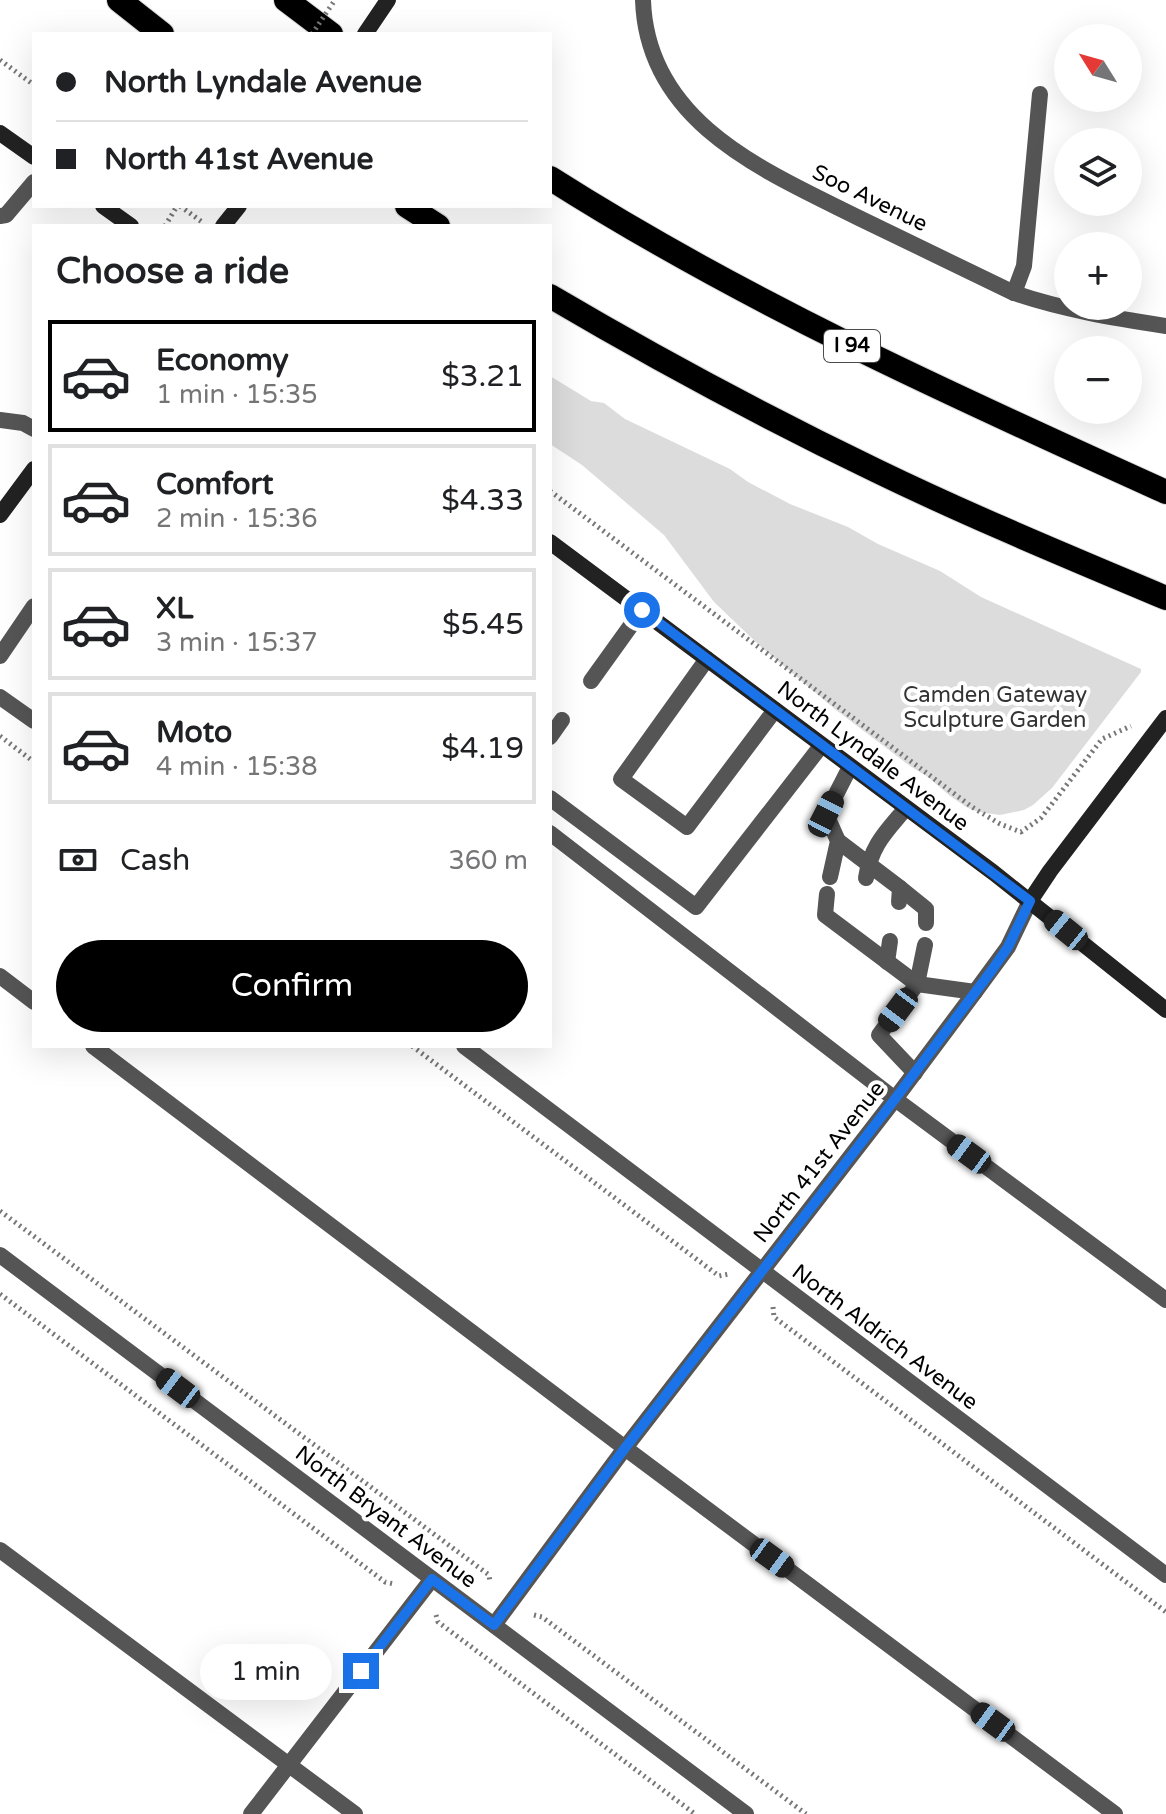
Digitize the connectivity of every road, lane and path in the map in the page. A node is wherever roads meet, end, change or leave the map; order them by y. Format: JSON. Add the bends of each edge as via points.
{"nodes":[{"id":1,"x":119,"y":0,"type":"edge"},
{"id":2,"x":286,"y":0,"type":"edge"},
{"id":3,"x":335,"y":0,"type":"edge"},
{"id":4,"x":388,"y":0,"type":"edge"},
{"id":5,"x":643,"y":0,"type":"edge"},
{"id":6,"x":159,"y":32,"type":"edge"},
{"id":7,"x":313,"y":32,"type":"edge"},
{"id":8,"x":328,"y":32,"type":"edge"},
{"id":9,"x":366,"y":32,"type":"edge"},
{"id":10,"x":0,"y":60,"type":"edge"},
{"id":11,"x":32,"y":84,"type":"edge"},
{"id":12,"x":1040,"y":94,"type":"dead end"},
{"id":13,"x":0,"y":133,"type":"edge"},
{"id":14,"x":32,"y":156,"type":"edge"},
{"id":15,"x":552,"y":179,"type":"edge"},
{"id":16,"x":32,"y":184,"type":"edge"},
{"id":17,"x":106,"y":208,"type":"edge"},
{"id":18,"x":182,"y":208,"type":"edge"},
{"id":19,"x":237,"y":208,"type":"edge"},
{"id":20,"x":410,"y":208,"type":"edge"},
{"id":21,"x":0,"y":216,"type":"edge"},
{"id":22,"x":128,"y":224,"type":"edge"},
{"id":23,"x":204,"y":224,"type":"edge"},
{"id":24,"x":225,"y":224,"type":"edge"},
{"id":25,"x":435,"y":224,"type":"edge"},
{"id":26,"x":1014,"y":293,"type":"junction"},
{"id":27,"x":552,"y":297,"type":"edge"},
{"id":28,"x":1166,"y":326,"type":"edge"},
{"id":29,"x":0,"y":420,"type":"edge"},
{"id":30,"x":32,"y":428,"type":"edge"},
{"id":31,"x":32,"y":472,"type":"edge"},
{"id":32,"x":552,"y":492,"type":"edge"},
{"id":33,"x":1166,"y":492,"type":"edge"},
{"id":34,"x":0,"y":515,"type":"edge"},
{"id":35,"x":552,"y":543,"type":"edge"},
{"id":36,"x":1166,"y":598,"type":"edge"},
{"id":37,"x":32,"y":609,"type":"edge"},
{"id":38,"x":642,"y":610,"type":"junction"},
{"id":39,"x":0,"y":656,"type":"edge"},
{"id":40,"x":707,"y":659,"type":"junction"},
{"id":41,"x":591,"y":681,"type":"dead end"},
{"id":42,"x":0,"y":697,"type":"edge"},
{"id":43,"x":775,"y":710,"type":"junction"},
{"id":44,"x":1166,"y":718,"type":"edge"},
{"id":45,"x":32,"y":720,"type":"edge"},
{"id":46,"x":562,"y":720,"type":"dead end"},
{"id":47,"x":552,"y":734,"type":"edge"},
{"id":48,"x":0,"y":736,"type":"edge"},
{"id":49,"x":1102,"y":739,"type":"dead end"},
{"id":50,"x":821,"y":746,"type":"junction"},
{"id":51,"x":32,"y":760,"type":"edge"},
{"id":52,"x":850,"y":767,"type":"junction"},
{"id":53,"x":552,"y":799,"type":"edge"},
{"id":54,"x":906,"y":808,"type":"junction"},
{"id":55,"x":552,"y":835,"type":"edge"},
{"id":56,"x":838,"y":841,"type":"junction"},
{"id":57,"x":867,"y":870,"type":"junction"},
{"id":58,"x":1030,"y":901,"type":"junction"},
{"id":59,"x":856,"y":916,"type":"dead end"},
{"id":60,"x":926,"y":923,"type":"dead end"},
{"id":61,"x":854,"y":937,"type":"junction"},
{"id":62,"x":890,"y":941,"type":"dead end"},
{"id":63,"x":925,"y":945,"type":"dead end"},
{"id":64,"x":887,"y":962,"type":"junction"},
{"id":65,"x":0,"y":976,"type":"edge"},
{"id":66,"x":917,"y":984,"type":"junction"},
{"id":67,"x":975,"y":992,"type":"junction"},
{"id":68,"x":32,"y":1000,"type":"edge"},
{"id":69,"x":1166,"y":1010,"type":"edge"},
{"id":70,"x":96,"y":1048,"type":"edge"},
{"id":71,"x":415,"y":1048,"type":"edge"},
{"id":72,"x":467,"y":1048,"type":"edge"},
{"id":73,"x":915,"y":1073,"type":"junction"},
{"id":74,"x":895,"y":1099,"type":"junction"},
{"id":75,"x":0,"y":1211,"type":"edge"},
{"id":76,"x":0,"y":1255,"type":"edge"},
{"id":77,"x":762,"y":1272,"type":"junction"},
{"id":78,"x":729,"y":1274,"type":"dead end"},
{"id":79,"x":0,"y":1294,"type":"edge"},
{"id":80,"x":1166,"y":1300,"type":"edge"},
{"id":81,"x":773,"y":1307,"type":"dead end"},
{"id":82,"x":625,"y":1448,"type":"junction"},
{"id":83,"x":0,"y":1550,"type":"edge"},
{"id":84,"x":1166,"y":1575,"type":"edge"},
{"id":85,"x":432,"y":1579,"type":"junction"},
{"id":86,"x":490,"y":1582,"type":"dead end"},
{"id":87,"x":394,"y":1584,"type":"dead end"},
{"id":88,"x":1166,"y":1612,"type":"edge"},
{"id":89,"x":436,"y":1615,"type":"dead end"},
{"id":90,"x":534,"y":1615,"type":"dead end"},
{"id":91,"x":494,"y":1625,"type":"junction"},
{"id":92,"x":289,"y":1765,"type":"junction"},
{"id":93,"x":251,"y":1814,"type":"edge"},
{"id":94,"x":355,"y":1814,"type":"edge"},
{"id":95,"x":695,"y":1814,"type":"edge"},
{"id":96,"x":746,"y":1814,"type":"edge"},
{"id":97,"x":806,"y":1814,"type":"edge"},
{"id":98,"x":1115,"y":1814,"type":"edge"}],
"edges":[{"from":1,"to":6,"type":"highway"},
{"from":2,"to":8,"type":"highway"},
{"from":3,"to":7,"type":"path","bridge":true},
{"from":4,"to":9,"type":"street"},
{"from":5,"to":26,"type":"street","name":"Soo Avenue","via":[[658,66],[699,123],[722,143],[765,171]]},
{"from":10,"to":11,"type":"path"},
{"from":12,"to":26,"type":"street","via":[[1024,266]]},
{"from":13,"to":14,"type":"street"},
{"from":15,"to":33,"type":"highway","number":"I 94","via":[[804,322]]},
{"from":16,"to":21,"type":"street"},
{"from":17,"to":22,"type":"street"},
{"from":18,"to":23,"type":"path"},
{"from":19,"to":24,"type":"street"},
{"from":20,"to":25,"type":"highway"},
{"from":26,"to":28,"type":"street","name":"Soo Avenue","via":[[1093,315]]},
{"from":27,"to":36,"type":"highway","via":[[716,390],[878,472]]},
{"from":29,"to":30,"type":"street"},
{"from":31,"to":34,"type":"street"},
{"from":32,"to":49,"type":"path","via":[[1000,824],[1021,832],[1041,818]]},
{"from":35,"to":38,"type":"street","name":"North Lyndale Avenue"},
{"from":37,"to":39,"type":"street"},
{"from":38,"to":40,"type":"street","name":"North Lyndale Avenue"},
{"from":38,"to":41,"type":"street"},
{"from":40,"to":43,"type":"street","name":"North Lyndale Avenue"},
{"from":40,"to":43,"type":"street","via":[[621,779],[687,827]]},
{"from":42,"to":45,"type":"street"},
{"from":43,"to":50,"type":"street","name":"North Lyndale Avenue"},
{"from":44,"to":58,"type":"street","name":"North 41st Avenue"},
{"from":46,"to":47,"type":"street"},
{"from":48,"to":51,"type":"path"},
{"from":50,"to":52,"type":"street","name":"North Lyndale Avenue"},
{"from":50,"to":53,"type":"street","via":[[696,907]]},
{"from":52,"to":54,"type":"street","name":"North Lyndale Avenue"},
{"from":52,"to":56,"type":"street","via":[[826,814]]},
{"from":54,"to":57,"type":"street","via":[[874,847]]},
{"from":54,"to":58,"type":"street","name":"North Lyndale Avenue"},
{"from":55,"to":74,"type":"street"},
{"from":56,"to":57,"type":"street"},
{"from":56,"to":61,"type":"street","via":[[825,915]]},
{"from":57,"to":60,"type":"street","via":[[926,909]]},
{"from":58,"to":67,"type":"street","name":"North 41st Avenue","via":[[1008,947]]},
{"from":58,"to":69,"type":"street","name":"North Lyndale Avenue"},
{"from":59,"to":61,"type":"street"},
{"from":61,"to":64,"type":"street"},
{"from":62,"to":64,"type":"street"},
{"from":63,"to":66,"type":"street"},
{"from":64,"to":66,"type":"street"},
{"from":65,"to":68,"type":"street"},
{"from":66,"to":67,"type":"street"},
{"from":66,"to":73,"type":"street","via":[[879,1035]]},
{"from":67,"to":73,"type":"street","name":"North 41st Avenue"},
{"from":70,"to":82,"type":"street"},
{"from":71,"to":78,"type":"path","via":[[719,1276]]},
{"from":72,"to":77,"type":"street","name":"North Aldrich Avenue"},
{"from":73,"to":74,"type":"street","name":"North 41st Avenue"},
{"from":74,"to":77,"type":"street","name":"North 41st Avenue"},
{"from":74,"to":80,"type":"street"},
{"from":75,"to":86,"type":"path","via":[[489,1575]]},
{"from":76,"to":85,"type":"street","name":"North Bryant Avenue"},
{"from":77,"to":82,"type":"street","name":"North 41st Avenue"},
{"from":77,"to":84,"type":"street","name":"North Aldrich Avenue"},
{"from":79,"to":87,"type":"path"},
{"from":81,"to":88,"type":"path","via":[[774,1317]]},
{"from":82,"to":91,"type":"street","name":"North 41st Avenue"},
{"from":82,"to":98,"type":"street"},
{"from":83,"to":92,"type":"street"},
{"from":85,"to":91,"type":"street","name":"North Bryant Avenue"},
{"from":85,"to":92,"type":"street"},
{"from":89,"to":95,"type":"path","via":[[438,1622]]},
{"from":90,"to":97,"type":"path"},
{"from":91,"to":96,"type":"street","name":"North Bryant Avenue"},
{"from":92,"to":93,"type":"street"},
{"from":92,"to":94,"type":"street"}]}
